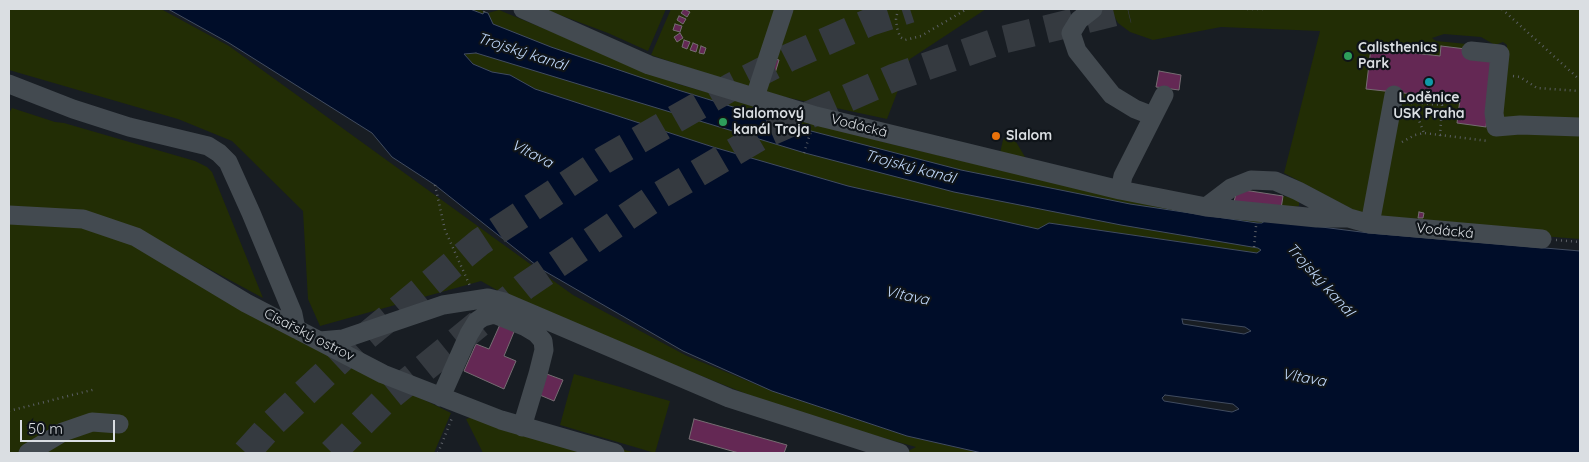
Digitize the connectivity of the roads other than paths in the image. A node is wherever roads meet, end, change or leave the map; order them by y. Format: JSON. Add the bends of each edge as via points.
{"nodes":[{"id":1,"x":523,"y":9,"type":"edge"},
{"id":2,"x":784,"y":9,"type":"edge"},
{"id":3,"x":1093,"y":9,"type":"edge"},
{"id":4,"x":1471,"y":51,"type":"dead end"},
{"id":5,"x":9,"y":84,"type":"edge"},
{"id":6,"x":1164,"y":95,"type":"dead end"},
{"id":7,"x":755,"y":97,"type":"junction"},
{"id":8,"x":1400,"y":100,"type":"road end"},
{"id":9,"x":1153,"y":116,"type":"junction"},
{"id":10,"x":1580,"y":127,"type":"edge"},
{"id":11,"x":1120,"y":190,"type":"junction"},
{"id":12,"x":1206,"y":208,"type":"junction"},
{"id":13,"x":9,"y":215,"type":"edge"},
{"id":14,"x":1349,"y":218,"type":"junction"},
{"id":15,"x":1370,"y":224,"type":"junction"},
{"id":16,"x":1542,"y":239,"type":"road end"},
{"id":17,"x":296,"y":329,"type":"junction"},
{"id":18,"x":320,"y":341,"type":"junction"},
{"id":19,"x":441,"y":397,"type":"junction"},
{"id":20,"x":119,"y":424,"type":"dead end"},
{"id":21,"x":522,"y":427,"type":"junction"},
{"id":22,"x":28,"y":453,"type":"edge"},
{"id":23,"x":615,"y":453,"type":"edge"},
{"id":24,"x":900,"y":453,"type":"edge"}],
"edges":[{"from":1,"to":7,"type":"street","name":"Vodácká","via":[[649,65]]},
{"from":2,"to":7,"type":"street"},
{"from":3,"to":9,"type":"street","via":[[1079,20],[1071,34],[1077,51],[1112,95]]},
{"from":4,"to":10,"type":"street","via":[[1500,54],[1494,135],[1520,125]]},
{"from":5,"to":17,"type":"street","via":[[73,109],[129,127],[208,146],[219,152],[228,162],[251,213],[293,314]]},
{"from":6,"to":9,"type":"street"},
{"from":7,"to":11,"type":"street","name":"Vodácká","via":[[816,116]]},
{"from":8,"to":15,"type":"street","via":[[1382,160]]},
{"from":9,"to":11,"type":"street","via":[[1123,176]]},
{"from":11,"to":12,"type":"street","name":"Vodácká"},
{"from":12,"to":14,"type":"street","name":"Vodácká"},
{"from":12,"to":14,"type":"street","name":"Vodácká","via":[[1232,188],[1251,180],[1275,181]]},
{"from":13,"to":17,"type":"street","name":"Císařský ostrov","via":[[83,219],[136,237]]},
{"from":14,"to":15,"type":"street","name":"Vodácká"},
{"from":15,"to":16,"type":"street","name":"Vodácká"},
{"from":17,"to":18,"type":"street","name":"Císařský ostrov"},
{"from":18,"to":19,"type":"street","name":"Císařský ostrov","via":[[383,374]]},
{"from":18,"to":24,"type":"street","via":[[343,339],[443,305],[488,298],[729,398]]},
{"from":19,"to":21,"type":"street","name":"Císařský ostrov"},
{"from":19,"to":21,"type":"street","via":[[477,321],[494,314],[526,327],[543,341],[544,350]]},
{"from":20,"to":22,"type":"street","via":[[92,422],[63,432]]},
{"from":21,"to":23,"type":"street","name":"Císařský ostrov"}]}
